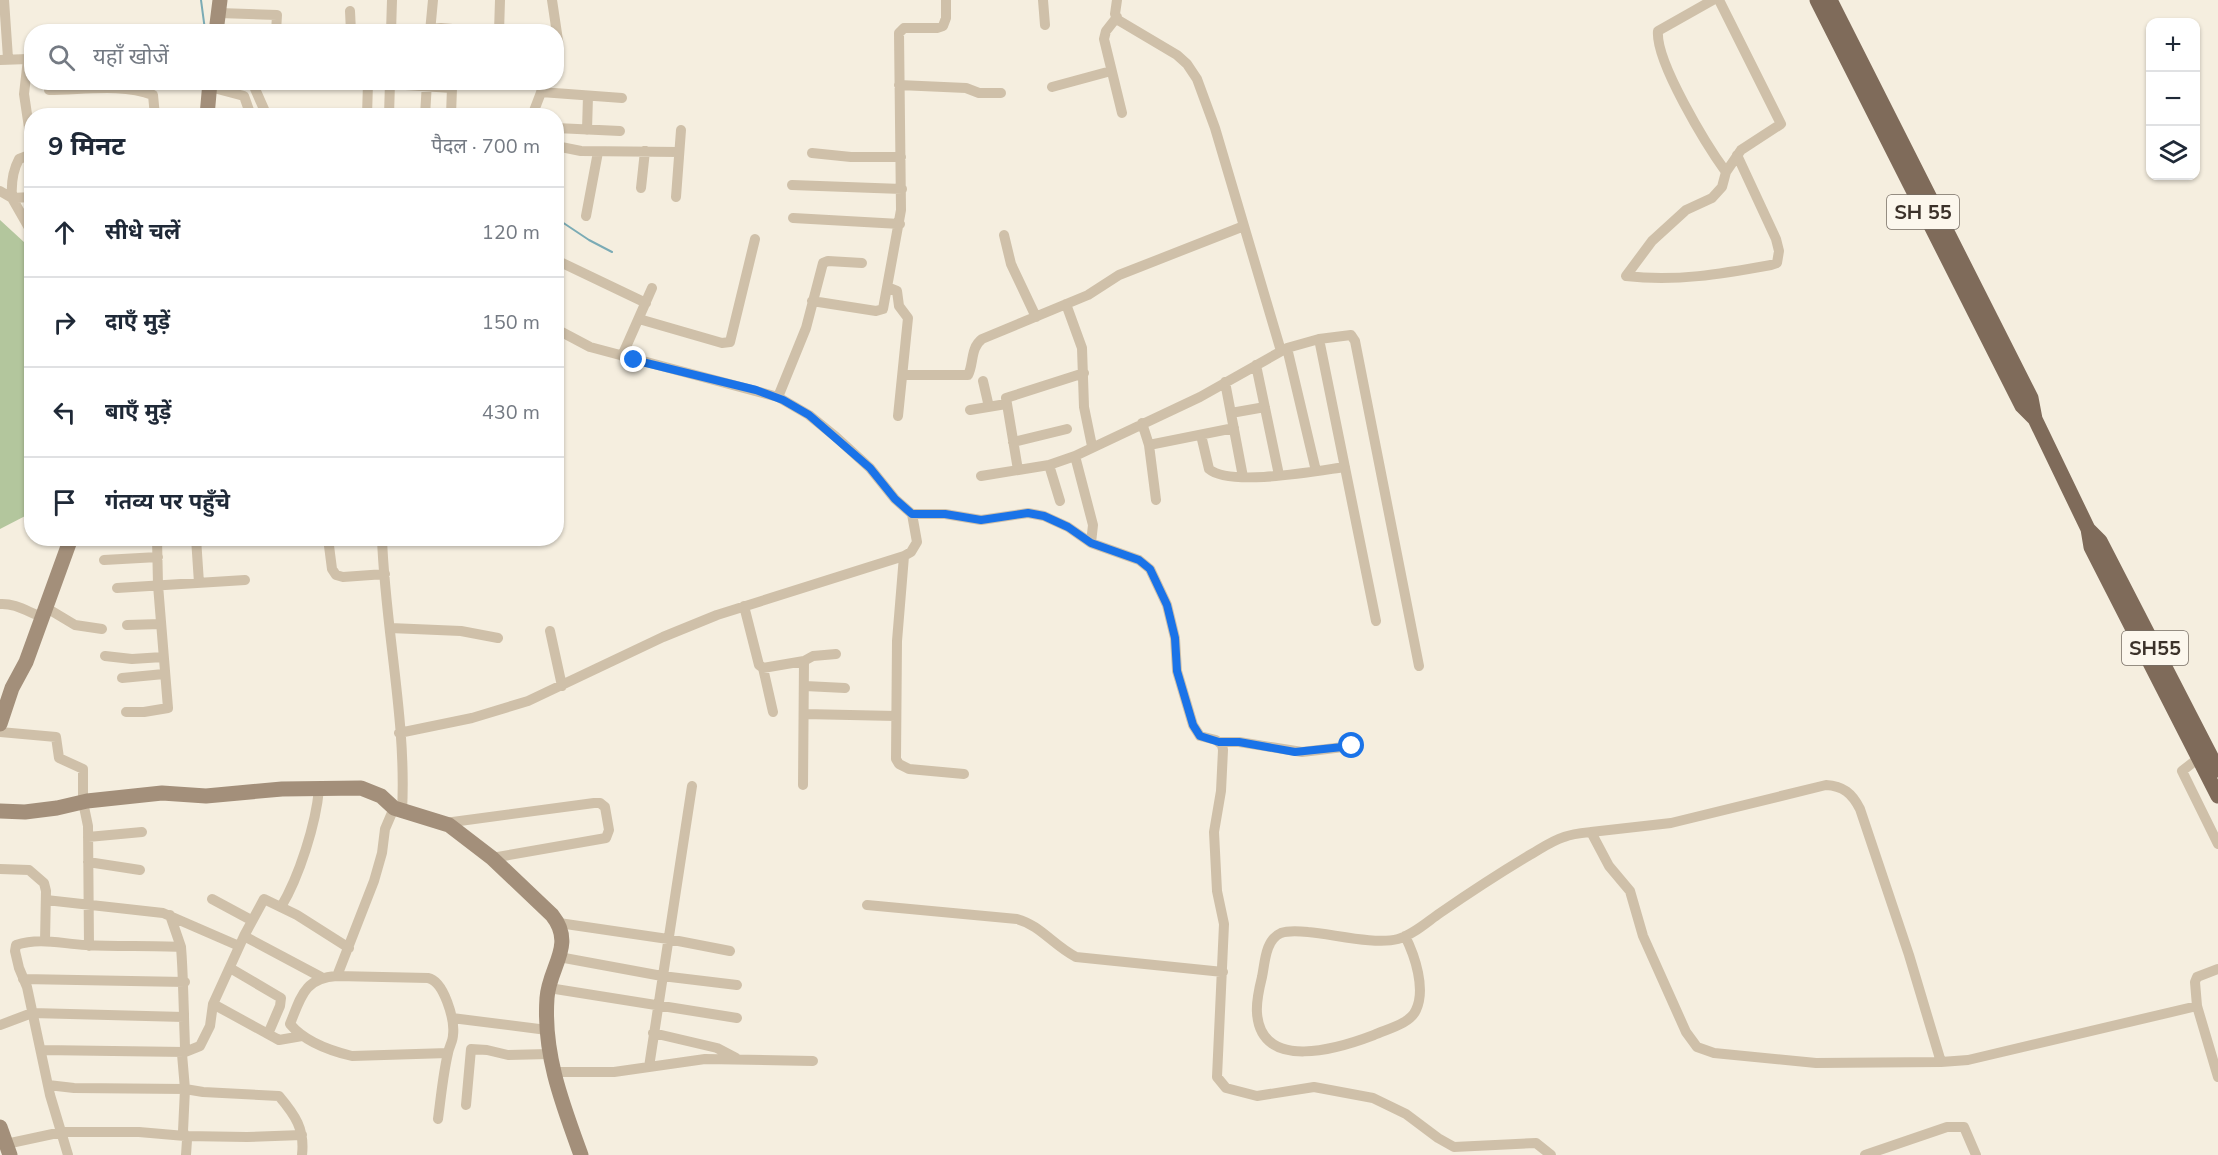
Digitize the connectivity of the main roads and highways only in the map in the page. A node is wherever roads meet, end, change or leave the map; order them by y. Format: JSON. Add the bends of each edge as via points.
{"nodes":[{"id":1,"x":1817,"y":0,"type":"edge"},
{"id":2,"x":1830,"y":0,"type":"edge"},
{"id":3,"x":1867,"y":86,"type":"junction"},
{"id":4,"x":2088,"y":529,"type":"junction"},
{"id":5,"x":2218,"y":770,"type":"edge"},
{"id":6,"x":2218,"y":796,"type":"edge"}],
"edges":[{"from":1,"to":3,"type":"main road"},
{"from":2,"to":3,"type":"main road","number":"SH55"},
{"from":3,"to":4,"type":"main road","number":"SH55","via":[[2031,398],[2035,419]]},
{"from":4,"to":5,"type":"main road","number":"SH55","via":[[2100,541]]},
{"from":4,"to":6,"type":"main road","via":[[2091,547]]}]}
